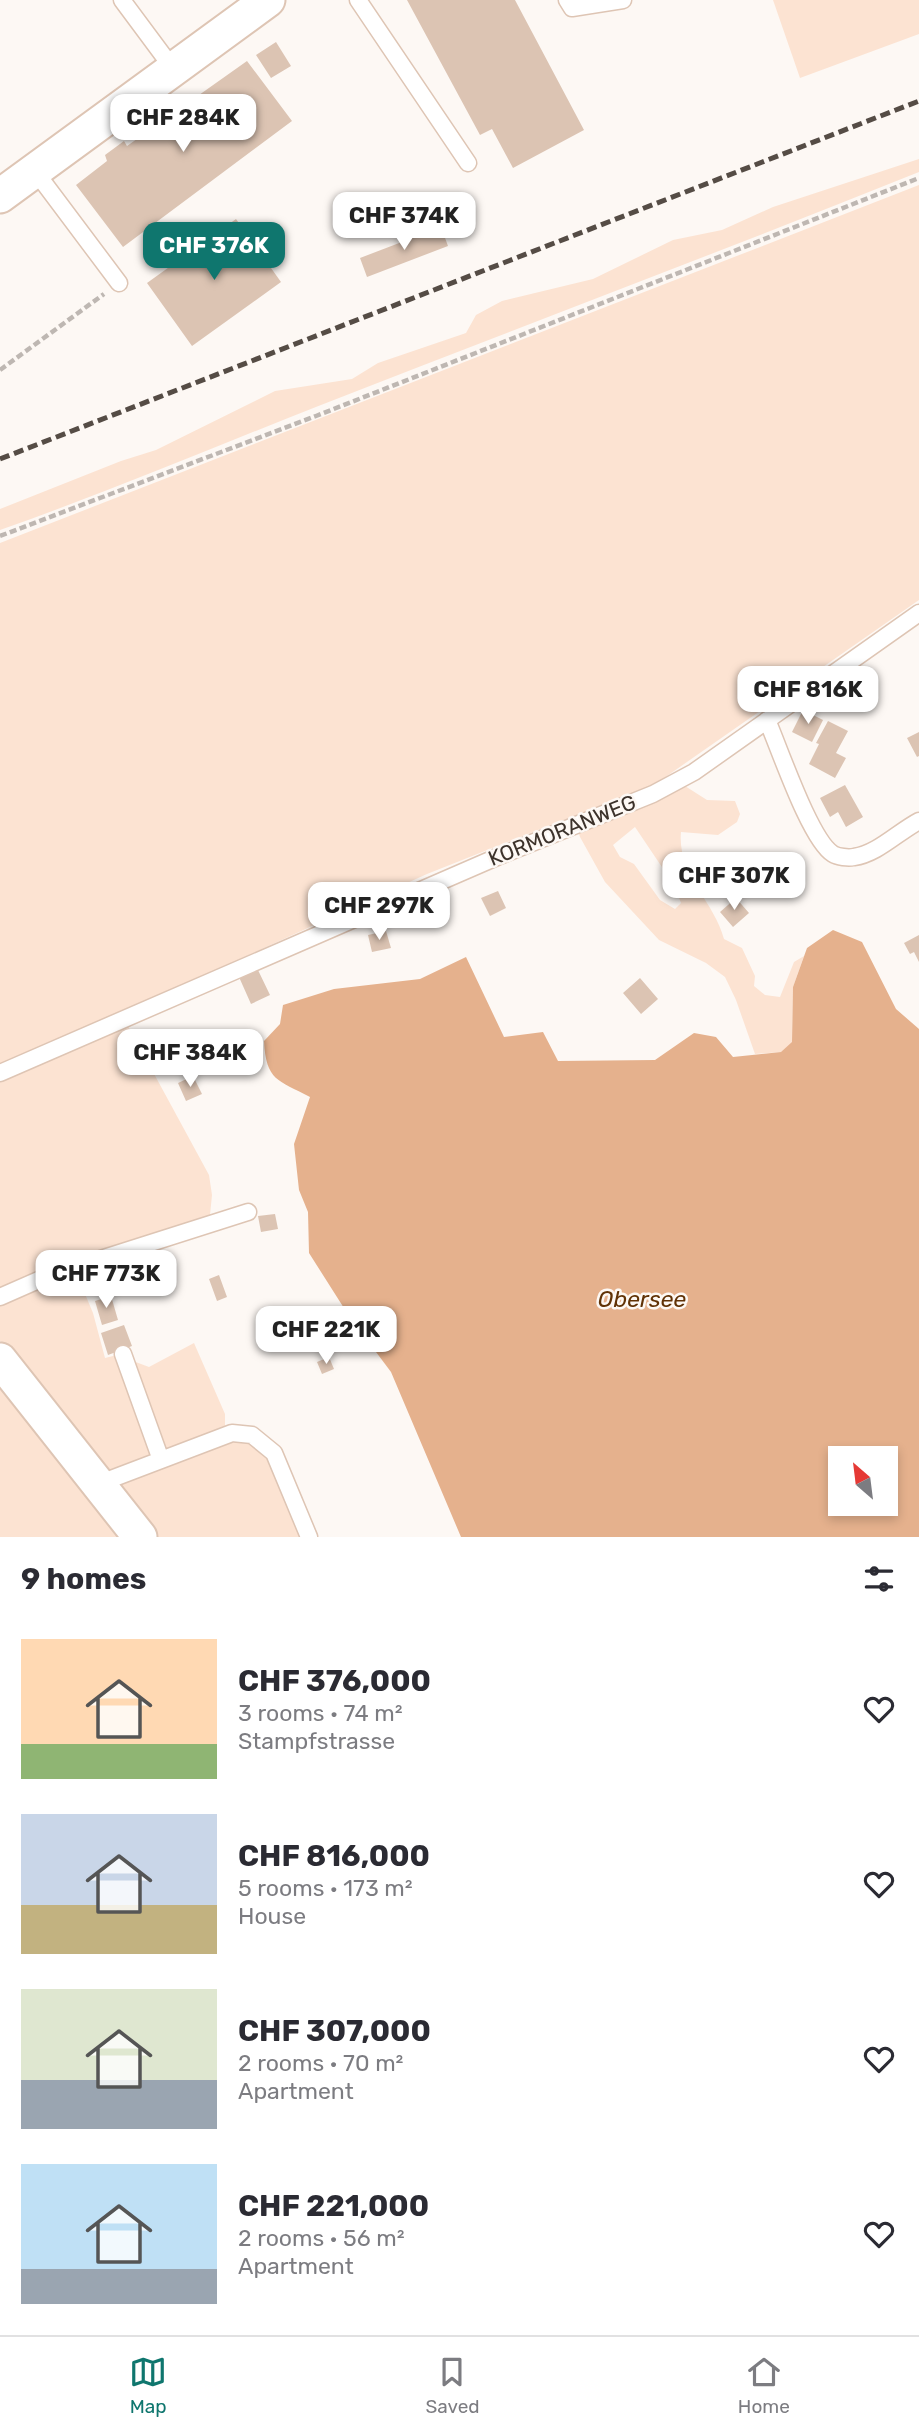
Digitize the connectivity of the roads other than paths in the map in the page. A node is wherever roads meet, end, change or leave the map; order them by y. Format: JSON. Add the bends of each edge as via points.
{"nodes":[{"id":1,"x":122,"y":0,"type":"edge"},
{"id":2,"x":268,"y":0,"type":"edge"},
{"id":3,"x":358,"y":0,"type":"edge"},
{"id":4,"x":566,"y":0,"type":"edge"},
{"id":5,"x":623,"y":0,"type":"edge"},
{"id":6,"x":174,"y":70,"type":"junction"},
{"id":7,"x":468,"y":163,"type":"dead end"},
{"id":8,"x":35,"y":171,"type":"junction"},
{"id":9,"x":0,"y":196,"type":"edge"},
{"id":10,"x":119,"y":283,"type":"road end"},
{"id":11,"x":919,"y":613,"type":"edge"},
{"id":12,"x":767,"y":720,"type":"junction"},
{"id":13,"x":919,"y":821,"type":"edge"},
{"id":14,"x":0,"y":1073,"type":"edge"},
{"id":15,"x":248,"y":1212,"type":"dead end"},
{"id":16,"x":0,"y":1297,"type":"edge"},
{"id":17,"x":122,"y":1354,"type":"dead end"},
{"id":18,"x":0,"y":1360,"type":"edge"},
{"id":19,"x":161,"y":1460,"type":"junction"},
{"id":20,"x":98,"y":1484,"type":"junction"},
{"id":21,"x":140,"y":1537,"type":"edge"},
{"id":22,"x":309,"y":1537,"type":"edge"}],
"edges":[{"from":1,"to":6,"type":"lane"},
{"from":2,"to":6,"type":"street"},
{"from":3,"to":7,"type":"lane"},
{"from":4,"to":5,"type":"lane","via":[[572,8]]},
{"from":6,"to":8,"type":"street"},
{"from":8,"to":9,"type":"street"},
{"from":8,"to":10,"type":"lane"},
{"from":11,"to":12,"type":"lane","name":"KORMORANWEG"},
{"from":12,"to":13,"type":"lane","via":[[810,820],[833,854],[865,855]]},
{"from":12,"to":14,"type":"lane","name":"KORMORANWEG","via":[[694,772],[653,794],[497,856]]},
{"from":15,"to":16,"type":"lane","via":[[50,1275]]},
{"from":17,"to":19,"type":"lane"},
{"from":18,"to":20,"type":"street"},
{"from":19,"to":20,"type":"lane"},
{"from":19,"to":22,"type":"lane","via":[[232,1433],[252,1435],[274,1453]]},
{"from":20,"to":21,"type":"street"}]}
